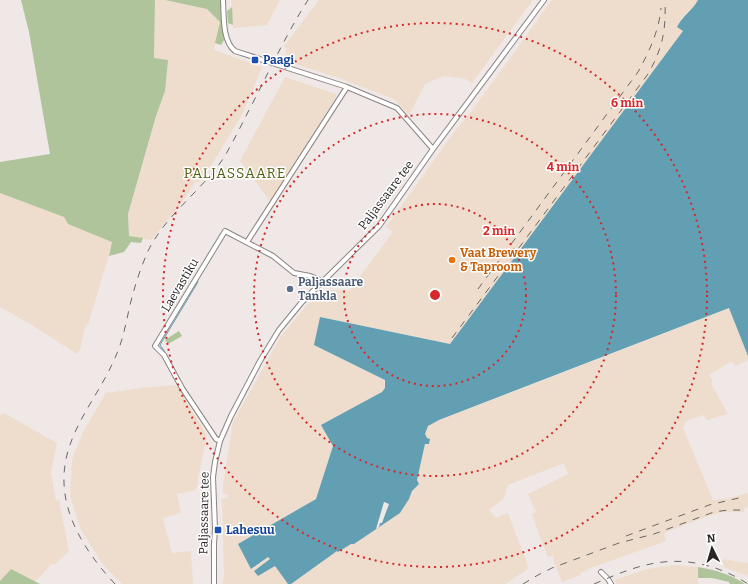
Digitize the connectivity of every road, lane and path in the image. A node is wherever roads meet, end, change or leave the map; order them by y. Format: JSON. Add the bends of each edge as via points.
{"nodes":[{"id":1,"x":223,"y":0,"type":"edge"},
{"id":2,"x":544,"y":0,"type":"edge"},
{"id":3,"x":347,"y":87,"type":"junction"},
{"id":4,"x":433,"y":149,"type":"junction"},
{"id":5,"x":247,"y":242,"type":"junction"},
{"id":6,"x":321,"y":282,"type":"junction"},
{"id":7,"x":220,"y":440,"type":"junction"},
{"id":8,"x":602,"y":572,"type":"dead end"},
{"id":9,"x":214,"y":584,"type":"edge"},
{"id":10,"x":610,"y":584,"type":"edge"}],
"edges":[{"from":1,"to":3,"type":"street","via":[[226,38],[229,46],[235,51]]},
{"from":2,"to":4,"type":"street","name":"Paljassaare tee"},
{"from":3,"to":4,"type":"street","via":[[397,108]]},
{"from":3,"to":5,"type":"street"},
{"from":4,"to":6,"type":"street","name":"Paljassaare tee","via":[[378,226]]},
{"from":5,"to":6,"type":"street","name":"Laevastiku","via":[[273,256],[294,273],[310,276]]},
{"from":5,"to":7,"type":"street","name":"Laevastiku","via":[[224,231],[155,346],[164,355],[182,388],[216,439]]},
{"from":6,"to":7,"type":"street","name":"Paljassaare tee","via":[[279,330],[234,409]]},
{"from":7,"to":9,"type":"street","name":"Paljassaare tee","via":[[213,477]]},
{"from":8,"to":10,"type":"street"}]}
